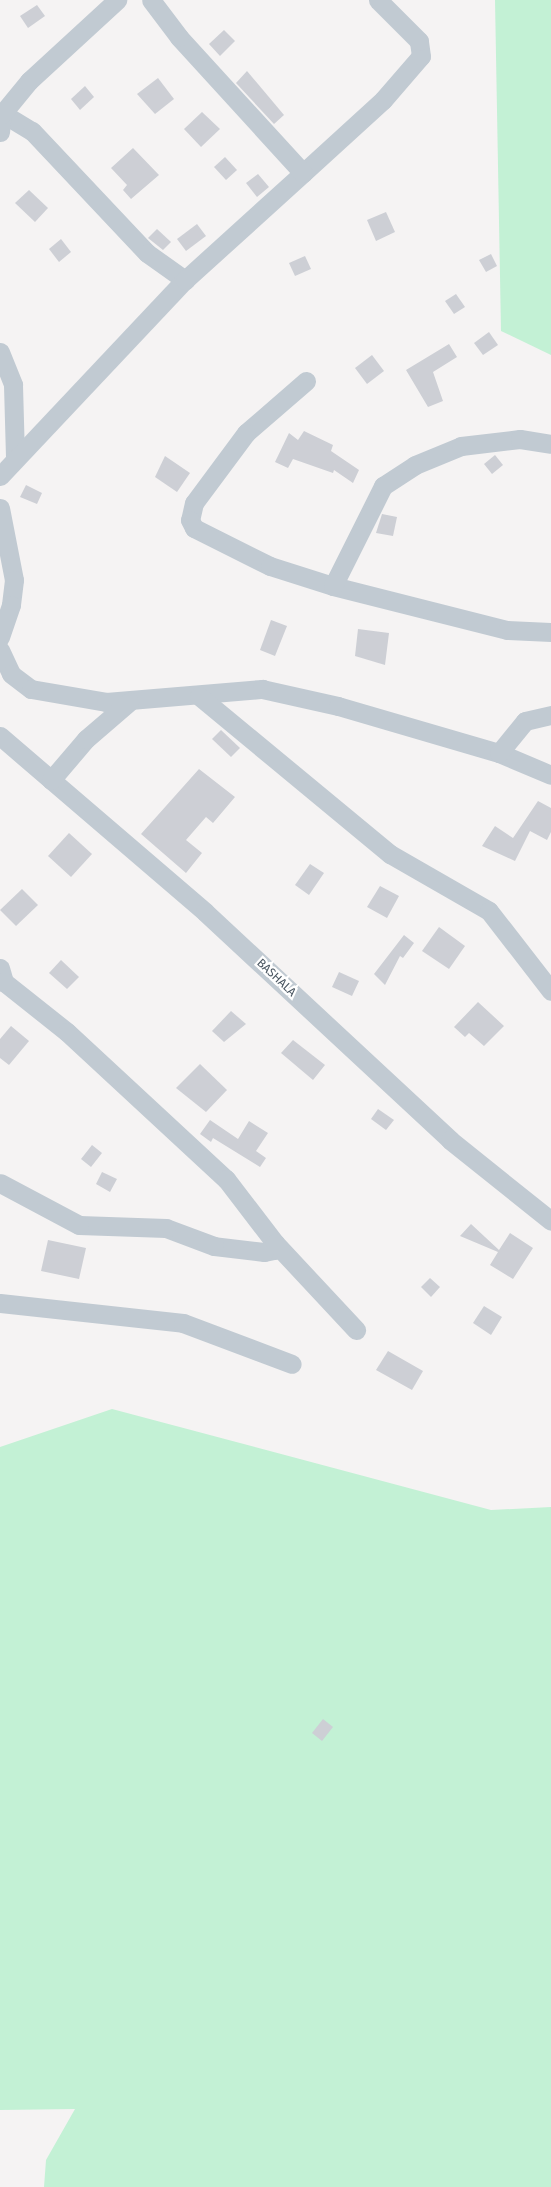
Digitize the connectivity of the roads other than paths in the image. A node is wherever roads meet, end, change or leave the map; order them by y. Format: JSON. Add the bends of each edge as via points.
{"nodes":[{"id":1,"x":117,"y":0,"type":"edge"},
{"id":2,"x":151,"y":0,"type":"edge"},
{"id":3,"x":378,"y":0,"type":"edge"},
{"id":4,"x":1,"y":119,"type":"edge"},
{"id":5,"x":303,"y":173,"type":"junction"},
{"id":6,"x":185,"y":280,"type":"junction"},
{"id":7,"x":0,"y":352,"type":"edge"},
{"id":8,"x":306,"y":381,"type":"dead end"},
{"id":9,"x":551,"y":444,"type":"edge"},
{"id":10,"x":15,"y":458,"type":"junction"},
{"id":11,"x":0,"y":476,"type":"edge"},
{"id":12,"x":0,"y":508,"type":"edge"},
{"id":13,"x":333,"y":586,"type":"junction"},
{"id":14,"x":551,"y":632,"type":"edge"},
{"id":15,"x":0,"y":637,"type":"edge"},
{"id":16,"x":0,"y":650,"type":"edge"},
{"id":17,"x":199,"y":696,"type":"junction"},
{"id":18,"x":129,"y":702,"type":"junction"},
{"id":19,"x":551,"y":715,"type":"edge"},
{"id":20,"x":0,"y":736,"type":"edge"},
{"id":21,"x":499,"y":753,"type":"junction"},
{"id":22,"x":551,"y":775,"type":"edge"},
{"id":23,"x":51,"y":780,"type":"junction"},
{"id":24,"x":2,"y":975,"type":"edge"},
{"id":25,"x":551,"y":991,"type":"edge"},
{"id":26,"x":0,"y":1183,"type":"edge"},
{"id":27,"x":551,"y":1221,"type":"edge"},
{"id":28,"x":276,"y":1243,"type":"junction"},
{"id":29,"x":0,"y":1303,"type":"edge"},
{"id":30,"x":356,"y":1330,"type":"dead end"},
{"id":31,"x":292,"y":1364,"type":"dead end"}],
"edges":[{"from":1,"to":4,"type":"street","via":[[38,72]]},
{"from":2,"to":5,"type":"street","via":[[179,37]]},
{"from":3,"to":5,"type":"street","via":[[419,41],[421,56],[383,100]]},
{"from":4,"to":6,"type":"street","via":[[32,131],[147,253]]},
{"from":5,"to":6,"type":"street"},
{"from":6,"to":10,"type":"street"},
{"from":7,"to":10,"type":"street","via":[[13,385]]},
{"from":8,"to":13,"type":"street","via":[[246,433],[194,503],[190,520],[194,528],[270,566]]},
{"from":9,"to":13,"type":"street","via":[[520,439],[461,446],[415,465],[383,486]]},
{"from":10,"to":11,"type":"street"},
{"from":12,"to":15,"type":"street","via":[[14,580],[11,605]]},
{"from":13,"to":14,"type":"street","via":[[507,630]]},
{"from":16,"to":18,"type":"street","via":[[11,674],[31,689],[72,698]]},
{"from":17,"to":18,"type":"street"},
{"from":17,"to":21,"type":"street","via":[[262,690],[338,706]]},
{"from":17,"to":25,"type":"street","via":[[390,854],[489,911]]},
{"from":18,"to":23,"type":"street","via":[[86,739]]},
{"from":19,"to":21,"type":"street","via":[[525,721]]},
{"from":20,"to":23,"type":"street","name":"BASHALA"},
{"from":21,"to":22,"type":"street"},
{"from":23,"to":27,"type":"street","name":"BASHALA","via":[[205,912],[450,1140]]},
{"from":24,"to":28,"type":"street","via":[[218,1171]]},
{"from":26,"to":28,"type":"street","via":[[79,1225],[166,1228],[214,1246],[264,1252],[274,1250]]},
{"from":28,"to":30,"type":"street"},
{"from":29,"to":31,"type":"street","via":[[183,1323]]}]}
